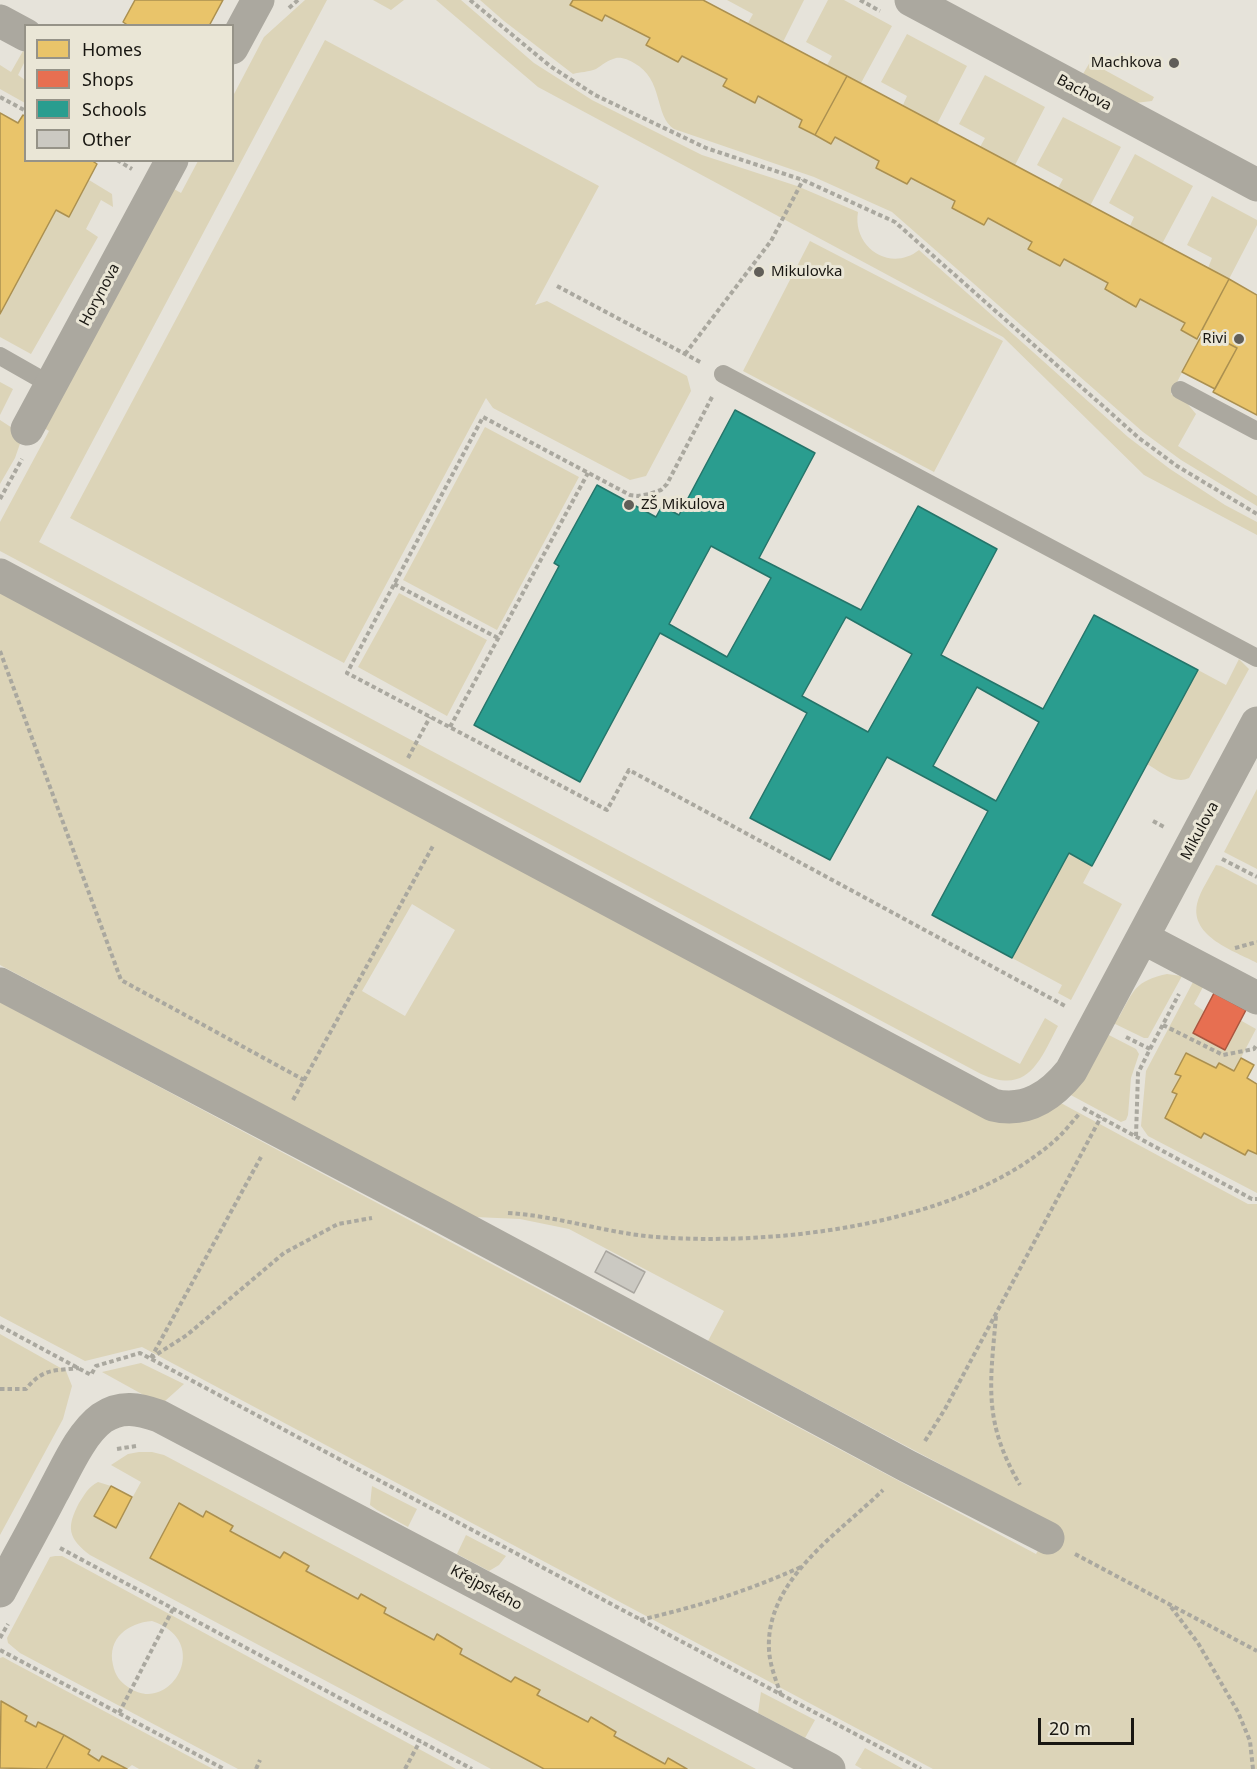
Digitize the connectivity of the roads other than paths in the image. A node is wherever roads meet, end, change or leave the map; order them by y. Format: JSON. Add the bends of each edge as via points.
{"nodes":[{"id":1,"x":258,"y":0,"type":"edge"},
{"id":2,"x":911,"y":0,"type":"edge"},
{"id":3,"x":0,"y":21,"type":"edge"},
{"id":4,"x":24,"y":34,"type":"edge"},
{"id":5,"x":234,"y":44,"type":"edge"},
{"id":6,"x":171,"y":162,"type":"edge"},
{"id":7,"x":1257,"y":185,"type":"edge"},
{"id":8,"x":0,"y":356,"type":"edge"},
{"id":9,"x":723,"y":374,"type":"road end"},
{"id":10,"x":51,"y":385,"type":"junction"},
{"id":11,"x":1180,"y":390,"type":"dead end"},
{"id":12,"x":27,"y":429,"type":"dead end"},
{"id":13,"x":1257,"y":431,"type":"edge"},
{"id":14,"x":0,"y":575,"type":"edge"},
{"id":15,"x":1257,"y":658,"type":"edge"},
{"id":16,"x":1257,"y":723,"type":"edge"},
{"id":17,"x":1143,"y":938,"type":"junction"},
{"id":18,"x":0,"y":984,"type":"edge"},
{"id":19,"x":1257,"y":998,"type":"edge"},
{"id":20,"x":1048,"y":1539,"type":"road end"},
{"id":21,"x":0,"y":1591,"type":"edge"},
{"id":22,"x":829,"y":1769,"type":"edge"}],
"edges":[{"from":1,"to":5,"type":"street"},
{"from":2,"to":7,"type":"street","name":"Bachova"},
{"from":3,"to":4,"type":"street"},
{"from":6,"to":10,"type":"street","name":"Horynova"},
{"from":8,"to":10,"type":"lane"},
{"from":9,"to":15,"type":"lane"},
{"from":10,"to":12,"type":"street","name":"Horynova"},
{"from":11,"to":13,"type":"lane"},
{"from":14,"to":17,"type":"street","name":"Mikulova","via":[[993,1105],[1014,1108],[1036,1102],[1071,1071],[1085,1017]]},
{"from":16,"to":17,"type":"street","name":"Mikulova"},
{"from":17,"to":19,"type":"street"},
{"from":18,"to":20,"type":"street"},
{"from":21,"to":22,"type":"street","name":"Křejpského","via":[[90,1430],[115,1412],[128,1408],[143,1410]]}]}
